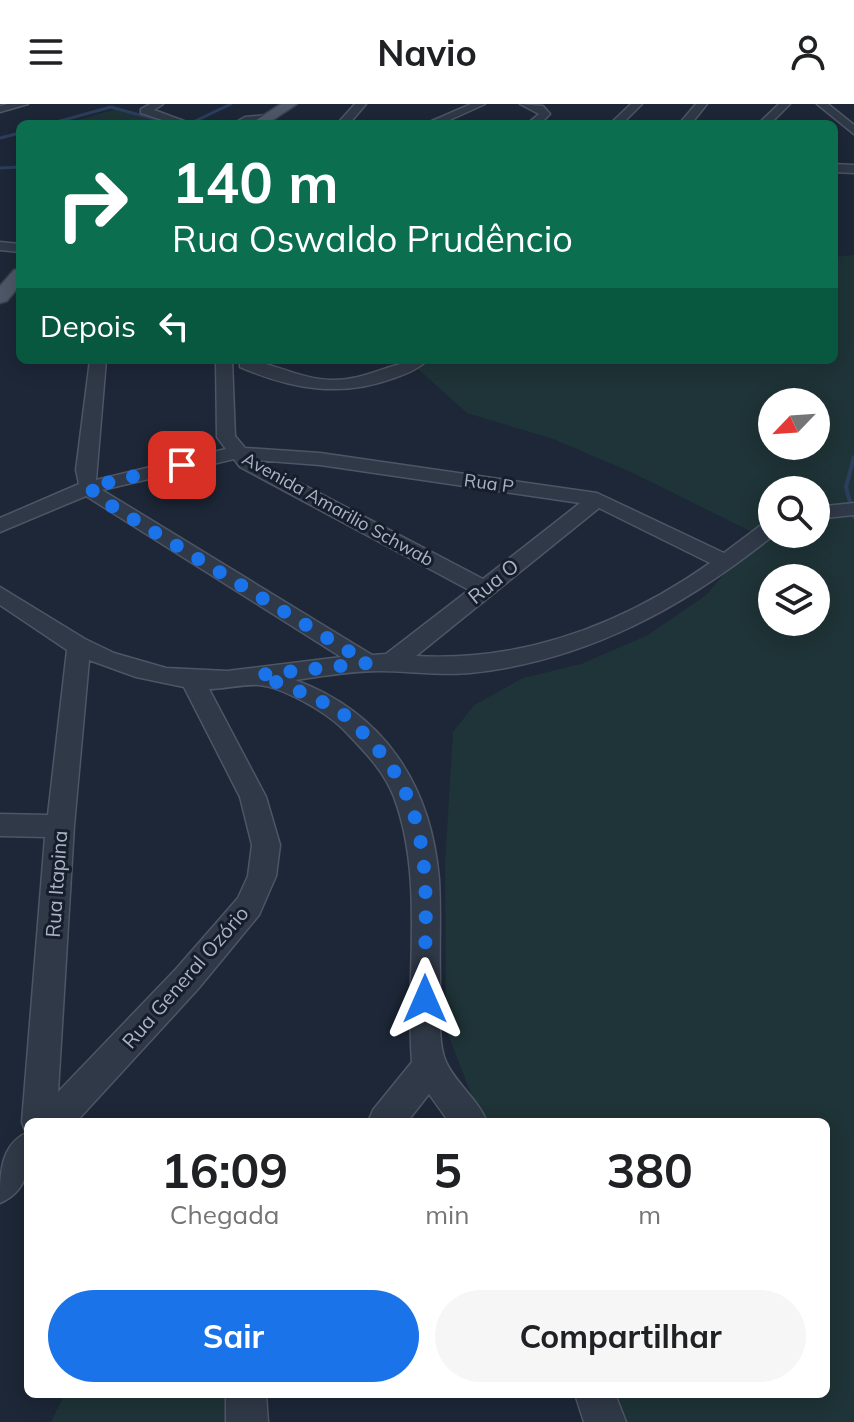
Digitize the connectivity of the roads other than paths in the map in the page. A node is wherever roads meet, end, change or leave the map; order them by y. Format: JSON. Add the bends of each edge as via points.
{"nodes":[{"id":1,"x":23,"y":104,"type":"edge"},
{"id":2,"x":158,"y":104,"type":"edge"},
{"id":3,"x":290,"y":104,"type":"edge"},
{"id":4,"x":361,"y":104,"type":"edge"},
{"id":5,"x":494,"y":104,"type":"edge"},
{"id":6,"x":525,"y":104,"type":"edge"},
{"id":7,"x":637,"y":104,"type":"edge"},
{"id":8,"x":702,"y":104,"type":"edge"},
{"id":9,"x":785,"y":104,"type":"edge"},
{"id":10,"x":822,"y":104,"type":"edge"},
{"id":11,"x":478,"y":105,"type":"edge"},
{"id":12,"x":0,"y":109,"type":"edge"},
{"id":13,"x":173,"y":120,"type":"edge"},
{"id":14,"x":263,"y":120,"type":"edge"},
{"id":15,"x":347,"y":120,"type":"edge"},
{"id":16,"x":441,"y":120,"type":"edge"},
{"id":17,"x":538,"y":120,"type":"edge"},
{"id":18,"x":623,"y":120,"type":"edge"},
{"id":19,"x":688,"y":120,"type":"edge"},
{"id":20,"x":768,"y":120,"type":"edge"},
{"id":21,"x":854,"y":131,"type":"edge"},
{"id":22,"x":16,"y":279,"type":"edge"},
{"id":23,"x":0,"y":297,"type":"edge"},
{"id":24,"x":98,"y":364,"type":"edge"},
{"id":25,"x":255,"y":364,"type":"edge"},
{"id":26,"x":410,"y":364,"type":"edge"},
{"id":27,"x":224,"y":365,"type":"edge"},
{"id":28,"x":235,"y":453,"type":"junction"},
{"id":29,"x":89,"y":487,"type":"junction"},
{"id":30,"x":597,"y":499,"type":"junction"},
{"id":31,"x":854,"y":509,"type":"edge"},
{"id":32,"x":830,"y":512,"type":"edge"},
{"id":33,"x":0,"y":526,"type":"edge"},
{"id":34,"x":758,"y":538,"type":"edge"},
{"id":35,"x":728,"y":563,"type":"junction"},
{"id":36,"x":483,"y":588,"type":"junction"},
{"id":37,"x":0,"y":594,"type":"edge"},
{"id":38,"x":79,"y":647,"type":"junction"},
{"id":39,"x":379,"y":664,"type":"junction"},
{"id":40,"x":259,"y":675,"type":"junction"},
{"id":41,"x":193,"y":681,"type":"junction"},
{"id":42,"x":0,"y":825,"type":"edge"},
{"id":43,"x":60,"y":826,"type":"junction"},
{"id":44,"x":429,"y":1067,"type":"junction"},
{"id":45,"x":39,"y":1118,"type":"edge"},
{"id":46,"x":57,"y":1118,"type":"edge"},
{"id":47,"x":388,"y":1118,"type":"edge"},
{"id":48,"x":467,"y":1118,"type":"edge"},
{"id":49,"x":24,"y":1155,"type":"edge"},
{"id":50,"x":0,"y":1185,"type":"edge"},
{"id":51,"x":246,"y":1398,"type":"edge"},
{"id":52,"x":596,"y":1398,"type":"edge"},
{"id":53,"x":247,"y":1422,"type":"edge"},
{"id":54,"x":605,"y":1422,"type":"edge"}],
"edges":[{"from":1,"to":12,"type":"street"},
{"from":2,"to":13,"type":"street","via":[[145,111]]},
{"from":3,"to":14,"type":"main road"},
{"from":4,"to":15,"type":"street"},
{"from":5,"to":11,"type":"street"},
{"from":6,"to":17,"type":"street","via":[[549,111]]},
{"from":7,"to":18,"type":"street"},
{"from":8,"to":19,"type":"street"},
{"from":9,"to":20,"type":"street"},
{"from":10,"to":21,"type":"street"},
{"from":11,"to":16,"type":"street"},
{"from":22,"to":23,"type":"main road"},
{"from":24,"to":29,"type":"street","via":[[86,470]]},
{"from":25,"to":26,"type":"street","via":[[285,380],[328,386],[373,381]]},
{"from":27,"to":28,"type":"street","name":"Avenida Amarilio Schwab","via":[[226,437]]},
{"from":28,"to":29,"type":"street","name":"Rua P"},
{"from":28,"to":30,"type":"street","name":"Rua P","via":[[320,459]]},
{"from":28,"to":36,"type":"street","name":"Avenida Amarilio Schwab"},
{"from":29,"to":33,"type":"street","name":"Rua P"},
{"from":29,"to":39,"type":"street","via":[[102,500]]},
{"from":30,"to":35,"type":"street","name":"Rua P"},
{"from":30,"to":36,"type":"street","name":"Rua O"},
{"from":31,"to":32,"type":"street"},
{"from":34,"to":35,"type":"street"},
{"from":35,"to":39,"type":"street","via":[[635,620],[560,647],[494,662]]},
{"from":36,"to":39,"type":"street","name":"Rua O"},
{"from":37,"to":38,"type":"street"},
{"from":38,"to":41,"type":"street","via":[[143,671]]},
{"from":38,"to":43,"type":"street","name":"Rua Itapina"},
{"from":39,"to":40,"type":"street"},
{"from":40,"to":41,"type":"street"},
{"from":40,"to":44,"type":"street","via":[[343,714],[401,778],[424,854],[423,1030]]},
{"from":41,"to":46,"type":"street","name":"Rua General Ozório","via":[[253,797],[266,845],[262,876],[249,906]]},
{"from":42,"to":43,"type":"street"},
{"from":43,"to":45,"type":"street","name":"Rua Itapina"},
{"from":44,"to":47,"type":"street"},
{"from":44,"to":48,"type":"street"},
{"from":49,"to":50,"type":"street"},
{"from":51,"to":53,"type":"street"},
{"from":52,"to":54,"type":"street"}]}
